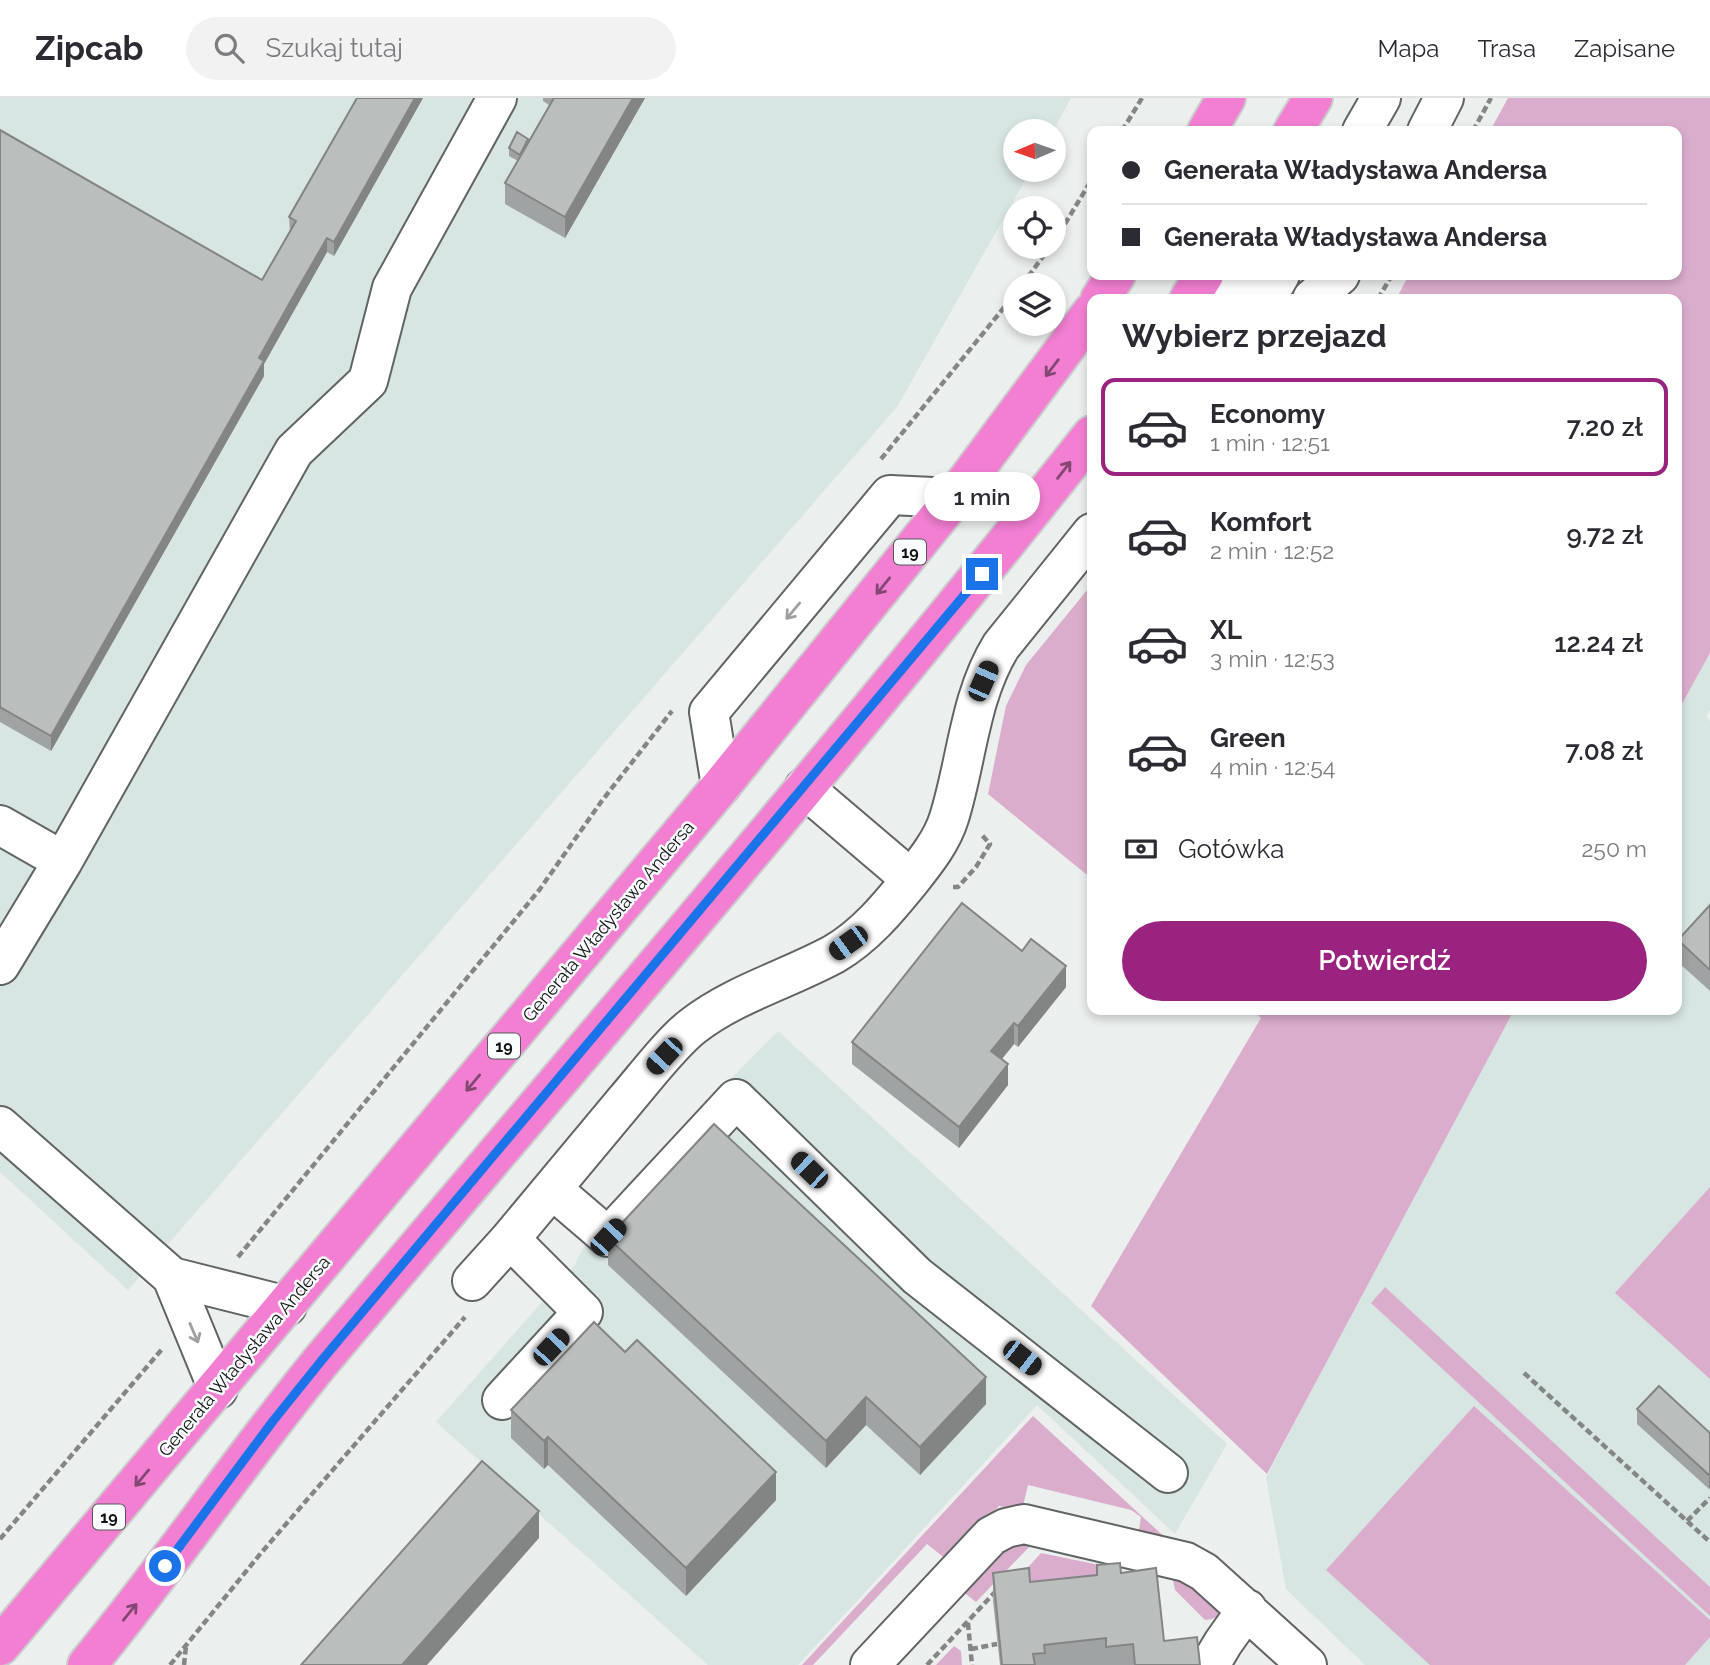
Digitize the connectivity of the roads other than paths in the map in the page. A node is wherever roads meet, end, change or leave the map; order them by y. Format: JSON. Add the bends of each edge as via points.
{"nodes":[{"id":1,"x":497,"y":98,"type":"edge"},
{"id":2,"x":1226,"y":98,"type":"edge"},
{"id":3,"x":1313,"y":98,"type":"edge"},
{"id":4,"x":1381,"y":98,"type":"edge"},
{"id":5,"x":1444,"y":98,"type":"edge"},
{"id":6,"x":1210,"y":126,"type":"edge"},
{"id":7,"x":1296,"y":126,"type":"edge"},
{"id":8,"x":1365,"y":126,"type":"edge"},
{"id":9,"x":1430,"y":126,"type":"edge"},
{"id":10,"x":1334,"y":280,"type":"edge"},
{"id":11,"x":1196,"y":289,"type":"edge"},
{"id":12,"x":1226,"y":294,"type":"edge"},
{"id":13,"x":1318,"y":294,"type":"edge"},
{"id":14,"x":1087,"y":319,"type":"edge"},
{"id":15,"x":1087,"y":441,"type":"edge"},
{"id":16,"x":954,"y":498,"type":"junction"},
{"id":17,"x":1087,"y":539,"type":"edge"},
{"id":18,"x":721,"y":786,"type":"junction"},
{"id":19,"x":804,"y":788,"type":"junction"},
{"id":20,"x":0,"y":825,"type":"edge"},
{"id":21,"x":63,"y":861,"type":"junction"},
{"id":22,"x":911,"y":879,"type":"junction"},
{"id":23,"x":0,"y":965,"type":"edge"},
{"id":24,"x":0,"y":1126,"type":"edge"},
{"id":25,"x":552,"y":1189,"type":"junction"},
{"id":26,"x":510,"y":1239,"type":"junction"},
{"id":27,"x":172,"y":1277,"type":"junction"},
{"id":28,"x":470,"y":1298,"type":"road end"},
{"id":29,"x":287,"y":1306,"type":"junction"},
{"id":30,"x":218,"y":1389,"type":"junction"},
{"id":31,"x":502,"y":1400,"type":"dead end"},
{"id":32,"x":1168,"y":1473,"type":"dead end"},
{"id":33,"x":1247,"y":1609,"type":"junction"},
{"id":34,"x":0,"y":1646,"type":"edge"},
{"id":35,"x":87,"y":1665,"type":"edge"},
{"id":36,"x":870,"y":1665,"type":"edge"},
{"id":37,"x":1210,"y":1665,"type":"edge"},
{"id":38,"x":1307,"y":1665,"type":"edge"}],
"edges":[{"from":1,"to":21,"type":"street","via":[[392,288],[368,382],[294,451]]},
{"from":2,"to":6,"type":"highway"},
{"from":3,"to":7,"type":"highway"},
{"from":4,"to":8,"type":"street"},
{"from":5,"to":9,"type":"street"},
{"from":10,"to":13,"type":"street"},
{"from":11,"to":12,"type":"street"},
{"from":14,"to":16,"type":"highway","name":"Generała Władysława Andersa","number":"19","one_way":true},
{"from":19,"to":15,"type":"highway","one_way":true},
{"from":16,"to":18,"type":"highway","name":"Generała Władysława Andersa","number":"19","one_way":true},
{"from":16,"to":18,"type":"street","one_way":true,"via":[[890,495],[709,712]]},
{"from":17,"to":22,"type":"street","via":[[991,662],[949,818]]},
{"from":18,"to":29,"type":"highway","name":"Generała Władysława Andersa","number":"19","one_way":true},
{"from":19,"to":22,"type":"street"},
{"from":35,"to":19,"type":"highway","one_way":true,"via":[[314,1370]]},
{"from":20,"to":21,"type":"street"},
{"from":21,"to":23,"type":"street"},
{"from":22,"to":25,"type":"street","via":[[862,934],[835,953],[726,1005],[691,1027]]},
{"from":24,"to":27,"type":"street"},
{"from":25,"to":26,"type":"street"},
{"from":25,"to":32,"type":"street","via":[[608,1237],[736,1099],[917,1276]]},
{"from":26,"to":28,"type":"street"},
{"from":26,"to":31,"type":"street","via":[[583,1312]]},
{"from":27,"to":29,"type":"street"},
{"from":27,"to":30,"type":"street","one_way":true},
{"from":29,"to":30,"type":"highway","name":"Generała Władysława Andersa","number":"19"},
{"from":30,"to":34,"type":"highway","name":"Generała Władysława Andersa","number":"19","one_way":true},
{"from":33,"to":36,"type":"street","via":[[1186,1562],[1024,1524],[991,1536]]},
{"from":33,"to":37,"type":"street"},
{"from":33,"to":38,"type":"street"}]}
